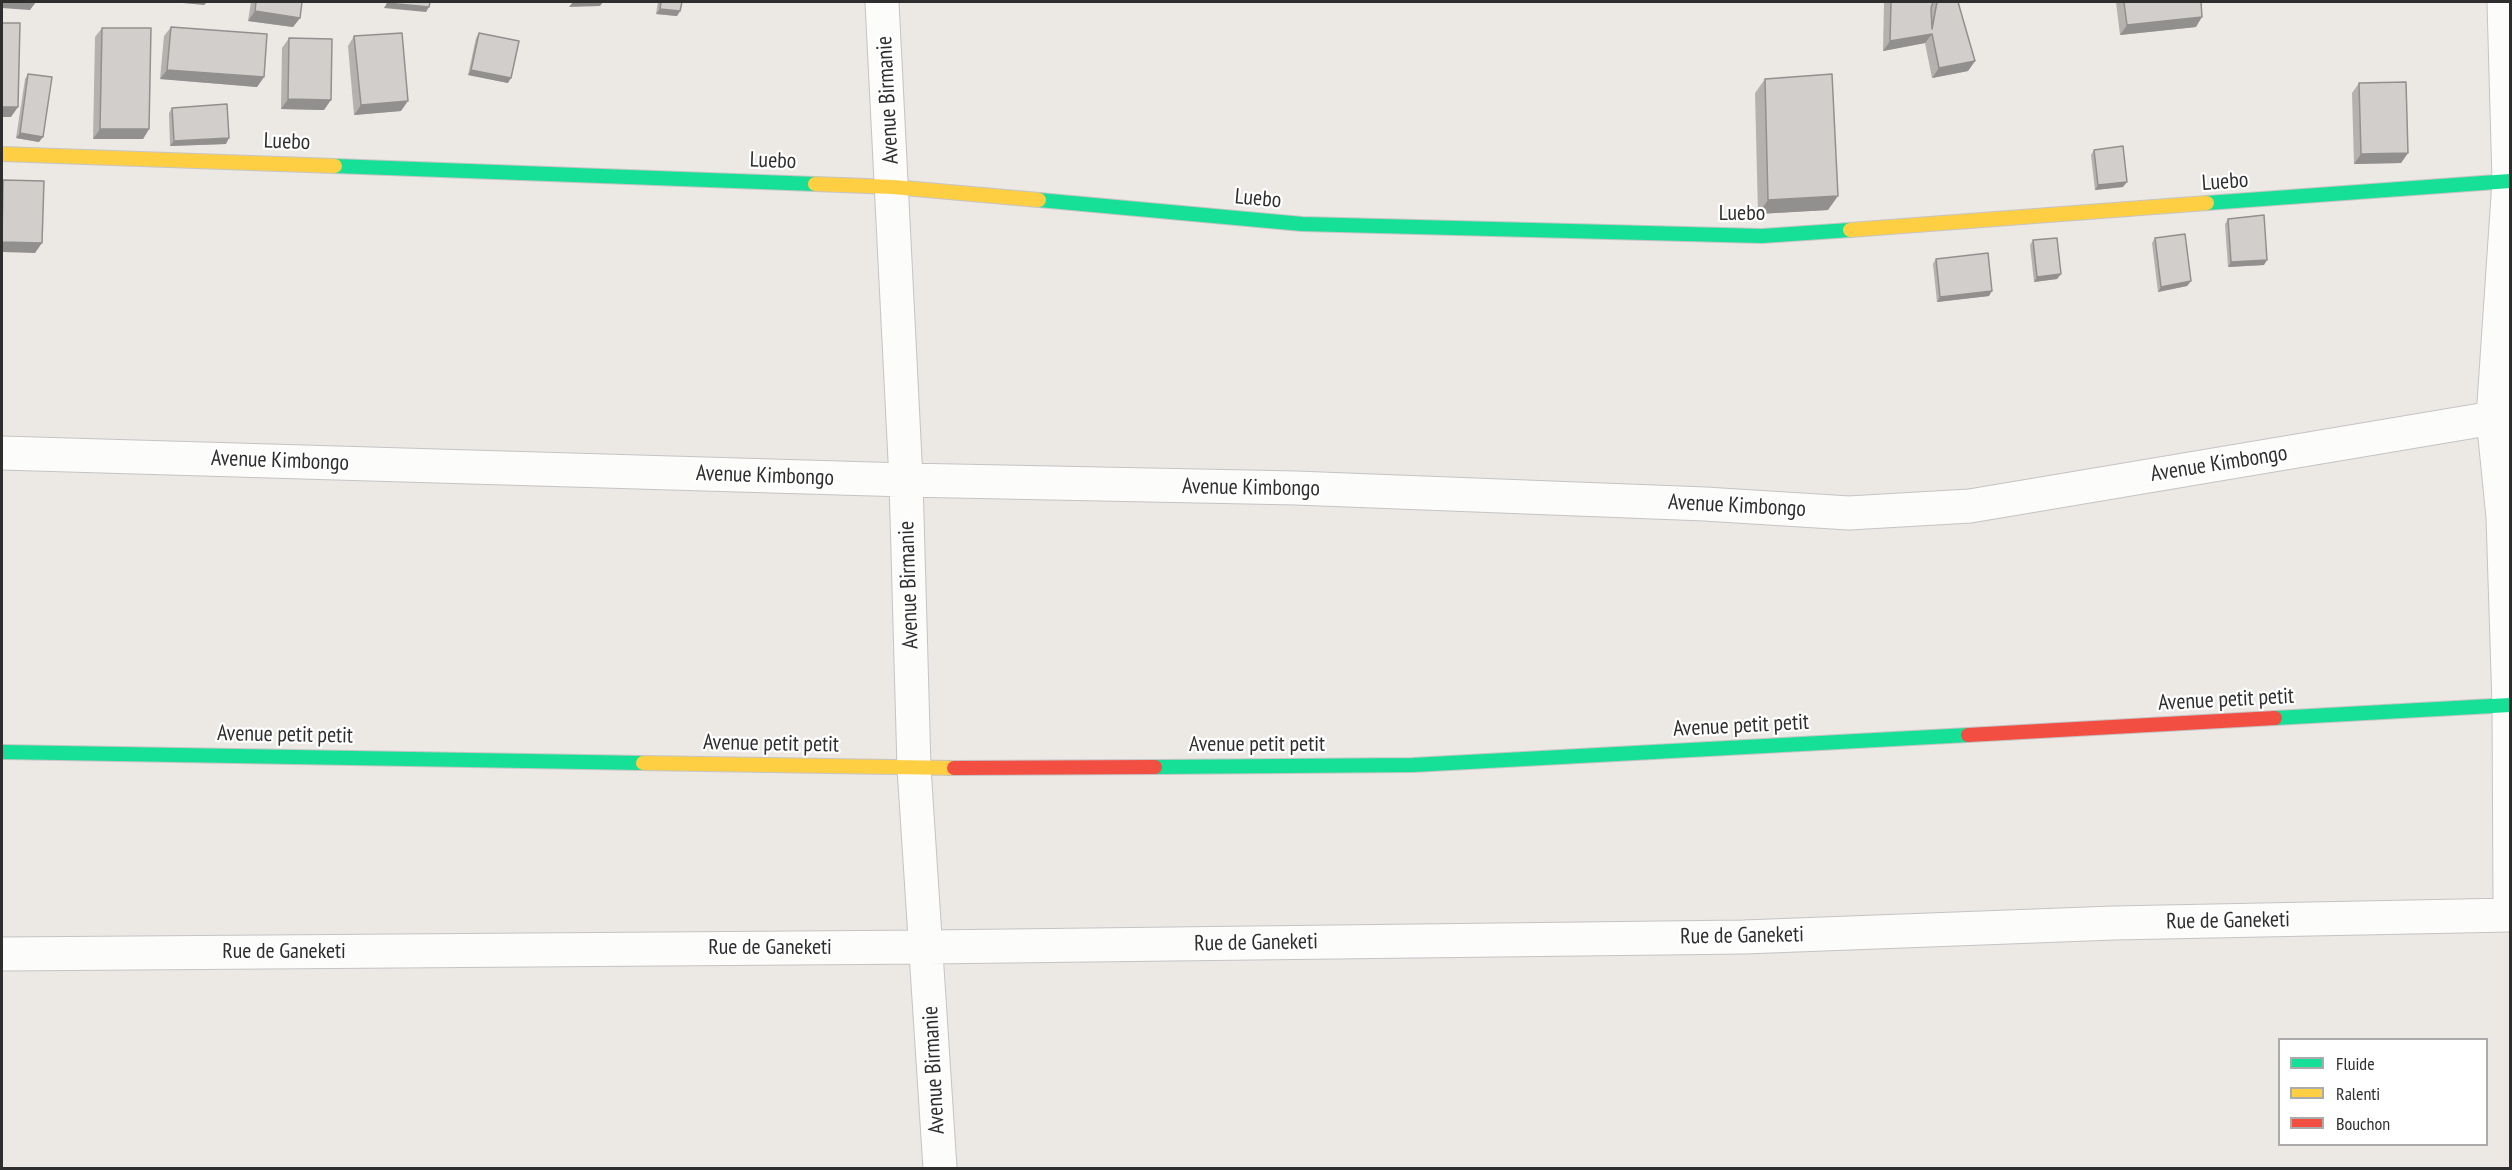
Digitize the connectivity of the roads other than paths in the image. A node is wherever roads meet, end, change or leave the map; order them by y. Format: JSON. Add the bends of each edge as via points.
{"nodes":[{"id":1,"x":882,"y":2,"type":"edge"},
{"id":2,"x":2504,"y":2,"type":"edge"},
{"id":3,"x":2,"y":154,"type":"edge"},
{"id":4,"x":2510,"y":181,"type":"edge"},
{"id":5,"x":893,"y":187,"type":"junction"},
{"id":6,"x":2493,"y":418,"type":"junction"},
{"id":7,"x":2,"y":453,"type":"edge"},
{"id":8,"x":906,"y":480,"type":"junction"},
{"id":9,"x":2507,"y":517,"type":"edge"},
{"id":10,"x":2510,"y":705,"type":"edge"},
{"id":11,"x":2,"y":752,"type":"edge"},
{"id":12,"x":914,"y":768,"type":"junction"},
{"id":13,"x":2511,"y":904,"type":"edge"},
{"id":14,"x":2511,"y":915,"type":"edge"},
{"id":15,"x":927,"y":947,"type":"junction"},
{"id":16,"x":2,"y":954,"type":"edge"},
{"id":17,"x":940,"y":1168,"type":"edge"}],
"edges":[{"from":1,"to":5,"type":"street","name":"Avenue Birmanie"},
{"from":2,"to":4,"type":"street"},
{"from":3,"to":5,"type":"street","name":"Luebo"},
{"from":4,"to":5,"type":"street","name":"Luebo","via":[[1762,236],[1302,224]]},
{"from":4,"to":6,"type":"street"},
{"from":5,"to":8,"type":"street","name":"Avenue Birmanie"},
{"from":6,"to":8,"type":"street","name":"Avenue Kimbongo","via":[[1970,506],[1849,513],[1296,488]]},
{"from":6,"to":9,"type":"street"},
{"from":7,"to":8,"type":"street","name":"Avenue Kimbongo"},
{"from":8,"to":12,"type":"street","name":"Avenue Birmanie"},
{"from":9,"to":10,"type":"street"},
{"from":10,"to":12,"type":"street","name":"Avenue petit petit","via":[[1413,765]]},
{"from":10,"to":13,"type":"street"},
{"from":11,"to":12,"type":"street","name":"Avenue petit petit"},
{"from":12,"to":15,"type":"street","name":"Avenue Birmanie"},
{"from":14,"to":15,"type":"street","name":"Rue de Ganeketi","via":[[1744,936]]},
{"from":15,"to":16,"type":"street","name":"Rue de Ganeketi"},
{"from":15,"to":17,"type":"street","name":"Avenue Birmanie"}]}
